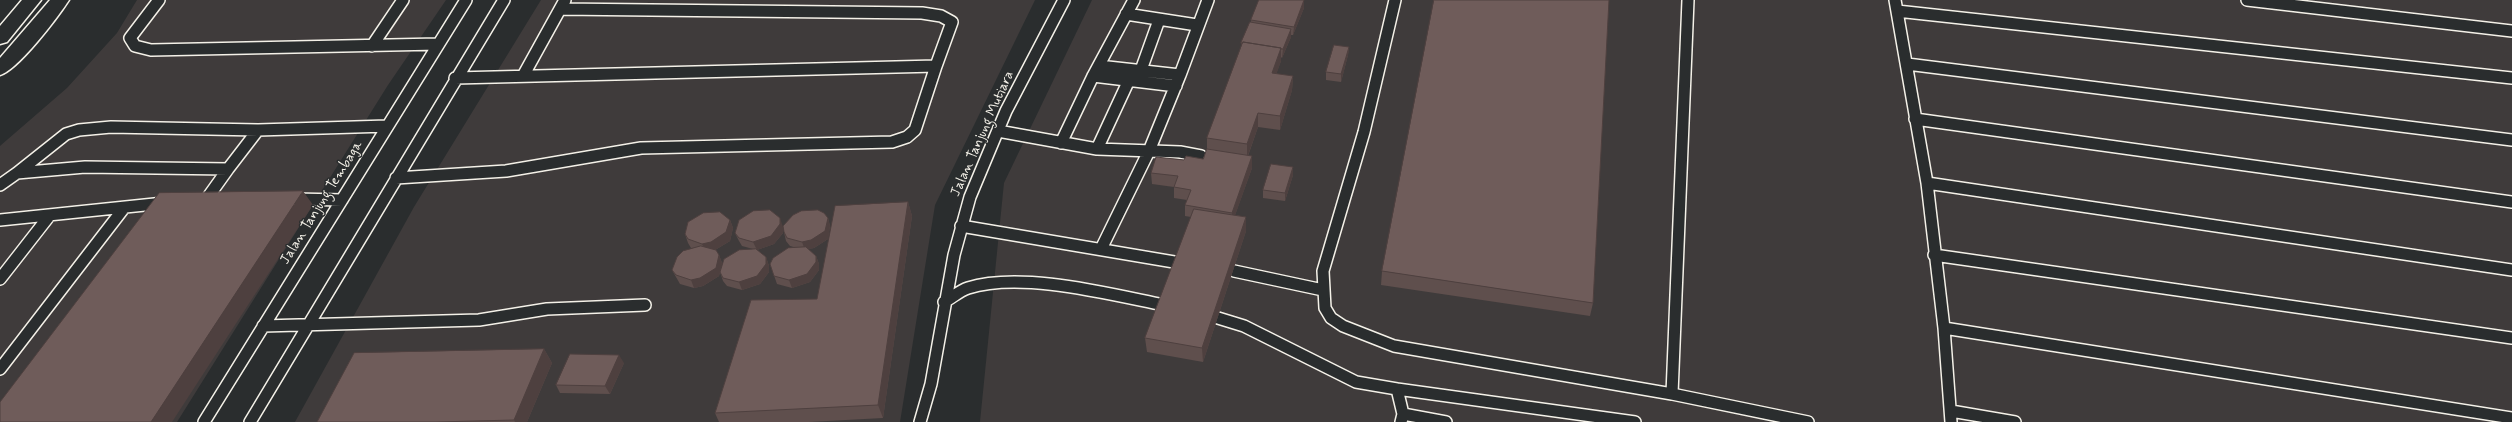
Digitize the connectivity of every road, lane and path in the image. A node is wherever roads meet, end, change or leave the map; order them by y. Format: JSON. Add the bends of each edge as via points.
{"nodes":[{"id":1,"x":32,"y":0,"type":"edge"},
{"id":2,"x":60,"y":0,"type":"edge"},
{"id":3,"x":159,"y":0,"type":"edge"},
{"id":4,"x":403,"y":0,"type":"edge"},
{"id":5,"x":466,"y":0,"type":"edge"},
{"id":6,"x":504,"y":0,"type":"edge"},
{"id":7,"x":1064,"y":0,"type":"edge"},
{"id":8,"x":1134,"y":0,"type":"edge"},
{"id":9,"x":1208,"y":0,"type":"edge"},
{"id":10,"x":1395,"y":0,"type":"edge"},
{"id":11,"x":1688,"y":0,"type":"edge"},
{"id":12,"x":1895,"y":0,"type":"edge"},
{"id":13,"x":2247,"y":0,"type":"edge"},
{"id":14,"x":562,"y":4,"type":"edge"},
{"id":15,"x":1897,"y":12,"type":"junction"},
{"id":16,"x":1126,"y":14,"type":"junction"},
{"id":17,"x":1159,"y":20,"type":"junction"},
{"id":18,"x":1197,"y":25,"type":"junction"},
{"id":19,"x":2512,"y":31,"type":"edge"},
{"id":20,"x":0,"y":38,"type":"edge"},
{"id":21,"x":438,"y":44,"type":"junction"},
{"id":22,"x":372,"y":46,"type":"junction"},
{"id":23,"x":1906,"y":64,"type":"junction"},
{"id":24,"x":936,"y":66,"type":"junction"},
{"id":25,"x":1099,"y":66,"type":"junction"},
{"id":26,"x":0,"y":69,"type":"edge"},
{"id":27,"x":1141,"y":70,"type":"junction"},
{"id":28,"x":1180,"y":75,"type":"junction"},
{"id":29,"x":524,"y":76,"type":"junction"},
{"id":30,"x":1093,"y":76,"type":"junction"},
{"id":31,"x":455,"y":78,"type":"junction"},
{"id":32,"x":2512,"y":78,"type":"edge"},
{"id":33,"x":1129,"y":80,"type":"junction"},
{"id":34,"x":1176,"y":86,"type":"junction"},
{"id":35,"x":1915,"y":119,"type":"junction"},
{"id":36,"x":387,"y":126,"type":"junction"},
{"id":37,"x":258,"y":130,"type":"junction"},
{"id":38,"x":998,"y":131,"type":"junction"},
{"id":39,"x":2512,"y":140,"type":"edge"},
{"id":40,"x":1061,"y":143,"type":"junction"},
{"id":41,"x":1097,"y":149,"type":"junction"},
{"id":42,"x":1150,"y":152,"type":"junction"},
{"id":43,"x":1201,"y":156,"type":"dead end"},
{"id":44,"x":228,"y":169,"type":"junction"},
{"id":45,"x":17,"y":173,"type":"junction"},
{"id":46,"x":396,"y":178,"type":"junction"},
{"id":47,"x":1927,"y":183,"type":"junction"},
{"id":48,"x":0,"y":185,"type":"edge"},
{"id":49,"x":208,"y":197,"type":"junction"},
{"id":50,"x":223,"y":197,"type":"edge"},
{"id":51,"x":193,"y":199,"type":"edge"},
{"id":52,"x":342,"y":200,"type":"junction"},
{"id":53,"x":178,"y":201,"type":"edge"},
{"id":54,"x":287,"y":201,"type":"edge"},
{"id":55,"x":2512,"y":202,"type":"edge"},
{"id":56,"x":124,"y":208,"type":"junction"},
{"id":57,"x":50,"y":216,"type":"junction"},
{"id":58,"x":0,"y":220,"type":"edge"},
{"id":59,"x":961,"y":226,"type":"junction"},
{"id":60,"x":1101,"y":249,"type":"junction"},
{"id":61,"x":1934,"y":255,"type":"junction"},
{"id":62,"x":1180,"y":262,"type":"edge"},
{"id":63,"x":2512,"y":270,"type":"edge"},
{"id":64,"x":1234,"y":271,"type":"edge"},
{"id":65,"x":0,"y":279,"type":"edge"},
{"id":66,"x":1323,"y":290,"type":"junction"},
{"id":67,"x":944,"y":302,"type":"junction"},
{"id":68,"x":1164,"y":305,"type":"edge"},
{"id":69,"x":645,"y":306,"type":"dead end"},
{"id":70,"x":1218,"y":318,"type":"edge"},
{"id":71,"x":263,"y":326,"type":"junction"},
{"id":72,"x":308,"y":326,"type":"junction"},
{"id":73,"x":1944,"y":328,"type":"junction"},
{"id":74,"x":2512,"y":338,"type":"edge"},
{"id":75,"x":0,"y":369,"type":"edge"},
{"id":76,"x":1397,"y":389,"type":"junction"},
{"id":77,"x":1672,"y":394,"type":"junction"},
{"id":78,"x":927,"y":406,"type":"junction"},
{"id":79,"x":1951,"y":417,"type":"edge"},
{"id":80,"x":1402,"y":418,"type":"edge"},
{"id":81,"x":2512,"y":418,"type":"edge"},
{"id":82,"x":204,"y":422,"type":"edge"},
{"id":83,"x":250,"y":422,"type":"edge"},
{"id":84,"x":920,"y":422,"type":"edge"},
{"id":85,"x":929,"y":422,"type":"edge"},
{"id":86,"x":1446,"y":422,"type":"edge"},
{"id":87,"x":1635,"y":422,"type":"edge"},
{"id":88,"x":1808,"y":422,"type":"edge"},
{"id":89,"x":2015,"y":422,"type":"edge"}],
"edges":[{"from":1,"to":20,"type":"main road"},
{"from":2,"to":26,"type":"main road","via":[[23,46]]},
{"from":3,"to":22,"type":"lane","via":[[130,38],[135,46],[151,50]]},
{"from":4,"to":22,"type":"lane"},
{"from":5,"to":21,"type":"lane","name":"Jalan Tanjung Tembaga"},
{"from":6,"to":31,"type":"lane"},
{"from":7,"to":38,"type":"lane","name":"Jalan Tanjung Mutiara"},
{"from":8,"to":16,"type":"lane"},
{"from":9,"to":18,"type":"lane"},
{"from":10,"to":66,"type":"lane","via":[[1364,132],[1324,271]]},
{"from":11,"to":77,"type":"lane"},
{"from":12,"to":15,"type":"lane"},
{"from":13,"to":19,"type":"lane"},
{"from":14,"to":24,"type":"lane","via":[[922,13],[941,16],[952,22]]},
{"from":14,"to":29,"type":"lane"},
{"from":15,"to":23,"type":"lane"},
{"from":15,"to":32,"type":"lane"},
{"from":16,"to":17,"type":"lane"},
{"from":16,"to":25,"type":"lane"},
{"from":17,"to":18,"type":"lane"},
{"from":17,"to":27,"type":"lane"},
{"from":18,"to":28,"type":"lane"},
{"from":21,"to":22,"type":"lane"},
{"from":21,"to":36,"type":"lane","name":"Jalan Tanjung Tembaga"},
{"from":23,"to":35,"type":"lane"},
{"from":23,"to":39,"type":"lane"},
{"from":24,"to":29,"type":"lane"},
{"from":24,"to":46,"type":"lane","via":[[915,130],[907,137],[892,142],[641,148],[506,171]]},
{"from":25,"to":27,"type":"lane"},
{"from":25,"to":30,"type":"lane"},
{"from":27,"to":28,"type":"lane"},
{"from":28,"to":34,"type":"lane"},
{"from":29,"to":31,"type":"lane"},
{"from":30,"to":33,"type":"lane"},
{"from":30,"to":40,"type":"lane"},
{"from":31,"to":46,"type":"lane"},
{"from":33,"to":34,"type":"lane"},
{"from":33,"to":41,"type":"lane"},
{"from":34,"to":42,"type":"lane"},
{"from":35,"to":47,"type":"lane"},
{"from":35,"to":55,"type":"lane"},
{"from":36,"to":37,"type":"lane"},
{"from":36,"to":52,"type":"lane","name":"Jalan Tanjung Tembaga"},
{"from":37,"to":44,"type":"lane"},
{"from":37,"to":45,"type":"lane","via":[[111,127],[79,130],[66,134]]},
{"from":38,"to":40,"type":"lane"},
{"from":38,"to":59,"type":"lane","name":"Jalan Tanjung Mutiara","via":[[975,184]]},
{"from":40,"to":41,"type":"lane"},
{"from":41,"to":42,"type":"lane"},
{"from":42,"to":43,"type":"lane","via":[[1180,152]]},
{"from":42,"to":60,"type":"lane"},
{"from":44,"to":45,"type":"lane","via":[[85,167]]},
{"from":44,"to":49,"type":"lane"},
{"from":45,"to":48,"type":"lane"},
{"from":46,"to":72,"type":"lane"},
{"from":47,"to":61,"type":"lane"},
{"from":47,"to":63,"type":"lane"},
{"from":49,"to":50,"type":"lane"},
{"from":49,"to":51,"type":"lane"},
{"from":52,"to":54,"type":"lane"},
{"from":52,"to":71,"type":"lane","name":"Jalan Tanjung Tembaga"},
{"from":53,"to":56,"type":"lane"},
{"from":56,"to":57,"type":"lane"},
{"from":56,"to":75,"type":"lane"},
{"from":57,"to":58,"type":"lane"},
{"from":57,"to":65,"type":"lane"},
{"from":59,"to":60,"type":"lane"},
{"from":59,"to":67,"type":"lane","name":"Jalan Tanjung Mutiara"},
{"from":60,"to":62,"type":"lane"},
{"from":61,"to":73,"type":"lane"},
{"from":61,"to":74,"type":"lane"},
{"from":64,"to":66,"type":"lane"},
{"from":66,"to":77,"type":"lane","via":[[1325,308],[1331,318],[1354,331],[1394,346]]},
{"from":67,"to":68,"type":"lane","via":[[968,288],[1013,282],[1105,293]]},
{"from":67,"to":78,"type":"lane","name":"Jalan Tanjung Mutiara"},
{"from":69,"to":72,"type":"lane","via":[[548,309],[479,320]]},
{"from":70,"to":76,"type":"lane","via":[[1244,326],[1356,382]]},
{"from":71,"to":72,"type":"lane"},
{"from":71,"to":82,"type":"lane","name":"Jalan Tanjung Tembaga"},
{"from":72,"to":83,"type":"lane"},
{"from":73,"to":79,"type":"lane"},
{"from":73,"to":81,"type":"lane"},
{"from":76,"to":80,"type":"lane"},
{"from":76,"to":87,"type":"lane"},
{"from":77,"to":88,"type":"lane"},
{"from":78,"to":84,"type":"lane","name":"Jalan Tanjung Mutiara"},
{"from":78,"to":85,"type":"lane","name":"Jalan Tanjung Mutiara"},
{"from":79,"to":89,"type":"lane"},
{"from":80,"to":86,"type":"lane"}]}
